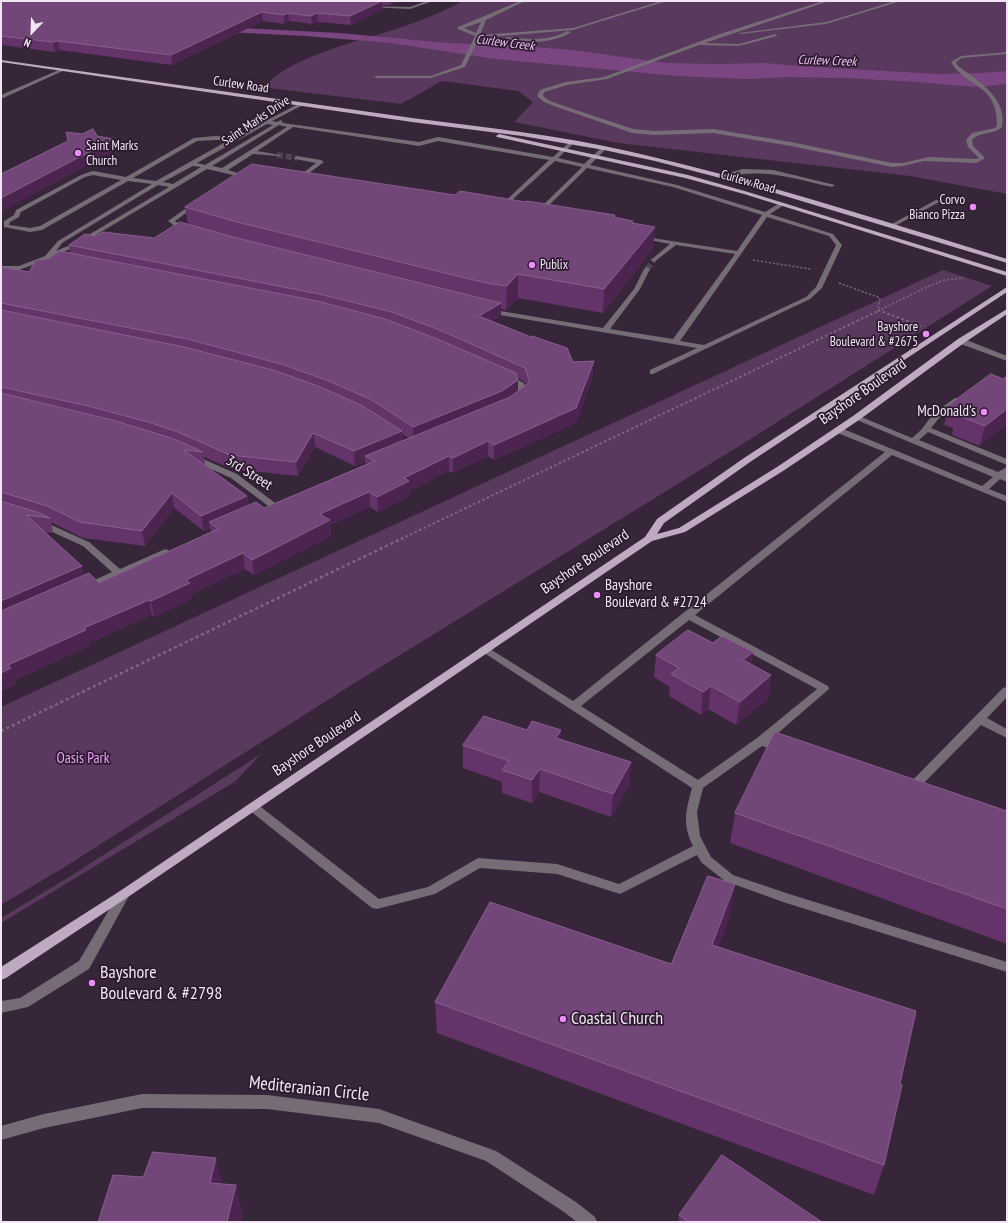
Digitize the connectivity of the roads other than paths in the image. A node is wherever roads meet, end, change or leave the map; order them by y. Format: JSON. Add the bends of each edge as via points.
{"nodes":[{"id":1,"x":431,"y":1,"type":"edge"},
{"id":2,"x":523,"y":1,"type":"edge"},
{"id":3,"x":665,"y":1,"type":"edge"},
{"id":4,"x":827,"y":1,"type":"edge"},
{"id":5,"x":899,"y":1,"type":"edge"},
{"id":6,"x":367,"y":7,"type":"edge"},
{"id":7,"x":484,"y":19,"type":"junction"},
{"id":8,"x":802,"y":27,"type":"junction"},
{"id":9,"x":573,"y":29,"type":"junction"},
{"id":10,"x":724,"y":34,"type":"junction"},
{"id":11,"x":483,"y":36,"type":"junction"},
{"id":12,"x":477,"y":37,"type":"junction"},
{"id":13,"x":695,"y":44,"type":"junction"},
{"id":14,"x":1007,"y":53,"type":"edge"},
{"id":15,"x":1,"y":61,"type":"edge"},
{"id":16,"x":63,"y":70,"type":"junction"},
{"id":17,"x":376,"y":77,"type":"dead end"},
{"id":18,"x":1,"y":97,"type":"edge"},
{"id":19,"x":302,"y":104,"type":"junction"},
{"id":20,"x":266,"y":122,"type":"junction"},
{"id":21,"x":278,"y":123,"type":"junction"},
{"id":22,"x":293,"y":126,"type":"junction"},
{"id":23,"x":478,"y":129,"type":"junction"},
{"id":24,"x":234,"y":139,"type":"junction"},
{"id":25,"x":572,"y":142,"type":"junction"},
{"id":26,"x":604,"y":148,"type":"junction"},
{"id":27,"x":565,"y":149,"type":"junction"},
{"id":28,"x":252,"y":152,"type":"junction"},
{"id":29,"x":277,"y":155,"type":"tunnel mouth"},
{"id":30,"x":596,"y":156,"type":"junction"},
{"id":31,"x":297,"y":158,"type":"tunnel mouth"},
{"id":32,"x":554,"y":159,"type":"junction"},
{"id":33,"x":193,"y":164,"type":"junction"},
{"id":34,"x":208,"y":166,"type":"junction"},
{"id":35,"x":586,"y":166,"type":"junction"},
{"id":36,"x":223,"y":170,"type":"junction"},
{"id":37,"x":686,"y":176,"type":"junction"},
{"id":38,"x":721,"y":176,"type":"junction"},
{"id":39,"x":127,"y":179,"type":"junction"},
{"id":40,"x":258,"y":181,"type":"edge"},
{"id":41,"x":294,"y":182,"type":"edge"},
{"id":42,"x":158,"y":183,"type":"junction"},
{"id":43,"x":832,"y":185,"type":"dead end"},
{"id":44,"x":176,"y":186,"type":"junction"},
{"id":45,"x":202,"y":200,"type":"edge"},
{"id":46,"x":938,"y":201,"type":"dead end"},
{"id":47,"x":782,"y":204,"type":"junction"},
{"id":48,"x":499,"y":214,"type":"edge"},
{"id":49,"x":766,"y":214,"type":"junction"},
{"id":50,"x":531,"y":220,"type":"edge"},
{"id":51,"x":892,"y":226,"type":"junction"},
{"id":52,"x":196,"y":235,"type":"edge"},
{"id":53,"x":634,"y":236,"type":"edge"},
{"id":54,"x":674,"y":243,"type":"junction"},
{"id":55,"x":740,"y":253,"type":"junction"},
{"id":56,"x":47,"y":257,"type":"junction"},
{"id":57,"x":654,"y":260,"type":"tunnel mouth"},
{"id":58,"x":1007,"y":261,"type":"edge"},
{"id":59,"x":70,"y":262,"type":"edge"},
{"id":60,"x":1007,"y":266,"type":"edge"},
{"id":61,"x":1,"y":268,"type":"edge"},
{"id":62,"x":647,"y":269,"type":"tunnel mouth"},
{"id":63,"x":1007,"y":274,"type":"edge"},
{"id":64,"x":1007,"y":289,"type":"edge"},
{"id":65,"x":478,"y":308,"type":"edge"},
{"id":66,"x":1007,"y":311,"type":"edge"},
{"id":67,"x":605,"y":330,"type":"junction"},
{"id":68,"x":961,"y":341,"type":"junction"},
{"id":69,"x":675,"y":342,"type":"junction"},
{"id":70,"x":705,"y":347,"type":"junction"},
{"id":71,"x":1007,"y":359,"type":"edge"},
{"id":72,"x":653,"y":372,"type":"dead end"},
{"id":73,"x":502,"y":375,"type":"edge"},
{"id":74,"x":962,"y":397,"type":"edge"},
{"id":75,"x":512,"y":404,"type":"edge"},
{"id":76,"x":856,"y":418,"type":"junction"},
{"id":77,"x":838,"y":430,"type":"junction"},
{"id":78,"x":927,"y":430,"type":"junction"},
{"id":79,"x":913,"y":441,"type":"junction"},
{"id":80,"x":891,"y":452,"type":"junction"},
{"id":81,"x":188,"y":455,"type":"edge"},
{"id":82,"x":1007,"y":462,"type":"edge"},
{"id":83,"x":1004,"y":475,"type":"edge"},
{"id":84,"x":983,"y":489,"type":"junction"},
{"id":85,"x":1007,"y":499,"type":"edge"},
{"id":86,"x":274,"y":506,"type":"edge"},
{"id":87,"x":34,"y":521,"type":"edge"},
{"id":88,"x":649,"y":539,"type":"junction"},
{"id":89,"x":176,"y":548,"type":"edge"},
{"id":90,"x":119,"y":573,"type":"junction"},
{"id":91,"x":77,"y":591,"type":"edge"},
{"id":92,"x":688,"y":615,"type":"junction"},
{"id":93,"x":483,"y":650,"type":"junction"},
{"id":94,"x":1007,"y":691,"type":"edge"},
{"id":95,"x":573,"y":707,"type":"junction"},
{"id":96,"x":979,"y":720,"type":"junction"},
{"id":97,"x":1007,"y":734,"type":"edge"},
{"id":98,"x":761,"y":741,"type":"junction"},
{"id":99,"x":790,"y":752,"type":"edge"},
{"id":100,"x":698,"y":786,"type":"junction"},
{"id":101,"x":921,"y":798,"type":"edge"},
{"id":102,"x":253,"y":807,"type":"junction"},
{"id":103,"x":700,"y":848,"type":"junction"},
{"id":104,"x":124,"y":894,"type":"junction"},
{"id":105,"x":1007,"y":967,"type":"edge"},
{"id":106,"x":1,"y":974,"type":"edge"},
{"id":107,"x":1,"y":1007,"type":"edge"},
{"id":108,"x":1,"y":1133,"type":"edge"},
{"id":109,"x":589,"y":1222,"type":"edge"}],
"edges":[{"from":1,"to":6,"type":"street","via":[[410,8]]},
{"from":2,"to":7,"type":"street"},
{"from":3,"to":9,"type":"street"},
{"from":4,"to":10,"type":"street"},
{"from":5,"to":8,"type":"street","via":[[829,23]]},
{"from":7,"to":12,"type":"street"},
{"from":7,"to":12,"type":"street","via":[[460,28]]},
{"from":8,"to":10,"type":"street"},
{"from":8,"to":13,"type":"street","via":[[739,45]]},
{"from":9,"to":11,"type":"street"},
{"from":9,"to":11,"type":"street","via":[[562,37],[546,40]]},
{"from":10,"to":13,"type":"street"},
{"from":11,"to":12,"type":"street"},
{"from":12,"to":17,"type":"street","via":[[463,66],[427,77]]},
{"from":13,"to":14,"type":"street","via":[[614,75],[542,91],[540,96],[556,105],[632,131],[713,131],[900,165],[925,159],[972,161],[980,160],[981,157],[970,146],[970,138],[974,134],[997,129],[1000,125],[999,105],[953,62],[957,58]]},
{"from":15,"to":16,"type":"main road","name":"Curlew Road"},
{"from":16,"to":18,"type":"street"},
{"from":16,"to":19,"type":"main road","name":"Curlew Road"},
{"from":19,"to":20,"type":"street","name":"Saint Marks Drive"},
{"from":19,"to":21,"type":"street","name":"Saint Marks Drive"},
{"from":19,"to":23,"type":"main road","name":"Curlew Road"},
{"from":20,"to":21,"type":"street"},
{"from":20,"to":24,"type":"street","name":"Saint Marks Drive"},
{"from":21,"to":22,"type":"street"},
{"from":21,"to":34,"type":"street","name":"Saint Marks Drive"},
{"from":22,"to":28,"type":"street"},
{"from":22,"to":32,"type":"street","via":[[419,144],[438,139]]},
{"from":23,"to":25,"type":"main road","name":"Curlew Road","via":[[522,133]]},
{"from":23,"to":27,"type":"main road","name":"Curlew Road","via":[[514,140]]},
{"from":24,"to":33,"type":"street","name":"Saint Marks Drive"},
{"from":24,"to":39,"type":"street","via":[[196,139]]},
{"from":25,"to":26,"type":"main road","name":"Curlew Road"},
{"from":25,"to":27,"type":"street"},
{"from":26,"to":30,"type":"street"},
{"from":26,"to":38,"type":"main road","name":"Curlew Road"},
{"from":27,"to":30,"type":"main road","name":"Curlew Road"},
{"from":27,"to":32,"type":"street"},
{"from":28,"to":29,"type":"street"},
{"from":28,"to":36,"type":"street"},
{"from":30,"to":35,"type":"street"},
{"from":30,"to":37,"type":"main road","name":"Curlew Road"},
{"from":31,"to":41,"type":"street","via":[[321,162]]},
{"from":32,"to":35,"type":"street"},
{"from":32,"to":48,"type":"street"},
{"from":33,"to":34,"type":"street"},
{"from":33,"to":42,"type":"street","name":"Saint Marks Drive"},
{"from":34,"to":36,"type":"street"},
{"from":34,"to":44,"type":"street","name":"Saint Marks Drive"},
{"from":35,"to":49,"type":"street","via":[[675,186]]},
{"from":35,"to":50,"type":"street"},
{"from":36,"to":40,"type":"street","via":[[235,177]]},
{"from":37,"to":47,"type":"main road","name":"Curlew Road"},
{"from":37,"to":60,"type":"main road","via":[[753,190]]},
{"from":38,"to":43,"type":"street","via":[[734,171],[764,170]]},
{"from":38,"to":51,"type":"main road","name":"Curlew Road"},
{"from":39,"to":39,"type":"street","via":[[93,173],[83,176],[18,211],[17,216],[7,221],[6,226],[30,230],[42,228]]},
{"from":39,"to":42,"type":"street"},
{"from":42,"to":44,"type":"street"},
{"from":42,"to":56,"type":"street","name":"Saint Marks Drive","via":[[60,242]]},
{"from":44,"to":56,"type":"street","name":"Saint Marks Drive","via":[[77,244]]},
{"from":45,"to":52,"type":"street","via":[[171,220],[183,231]]},
{"from":46,"to":51,"type":"street"},
{"from":47,"to":49,"type":"street"},
{"from":47,"to":63,"type":"main road","name":"Curlew Road"},
{"from":49,"to":55,"type":"street"},
{"from":49,"to":70,"type":"street","via":[[831,236],[839,245],[819,288],[808,298]]},
{"from":51,"to":58,"type":"main road","name":"Curlew Road"},
{"from":53,"to":54,"type":"street"},
{"from":54,"to":55,"type":"street"},
{"from":54,"to":57,"type":"street"},
{"from":55,"to":69,"type":"street"},
{"from":56,"to":59,"type":"street"},
{"from":56,"to":61,"type":"street","via":[[19,268]]},
{"from":62,"to":67,"type":"street","via":[[637,289]]},
{"from":64,"to":88,"type":"main road","name":"Bayshore Boulevard","via":[[710,486],[660,521]]},
{"from":65,"to":67,"type":"street"},
{"from":66,"to":68,"type":"main road","name":"Bayshore Boulevard"},
{"from":67,"to":69,"type":"street"},
{"from":68,"to":71,"type":"street"},
{"from":68,"to":76,"type":"main road","name":"Bayshore Boulevard"},
{"from":69,"to":70,"type":"street"},
{"from":70,"to":72,"type":"street"},
{"from":73,"to":75,"type":"street","via":[[521,385],[524,396]]},
{"from":74,"to":78,"type":"street","via":[[937,416]]},
{"from":76,"to":77,"type":"main road","name":"Bayshore Boulevard"},
{"from":76,"to":79,"type":"street"},
{"from":77,"to":80,"type":"street"},
{"from":77,"to":88,"type":"main road","name":"Bayshore Boulevard","via":[[682,530]]},
{"from":78,"to":79,"type":"street"},
{"from":78,"to":82,"type":"street"},
{"from":79,"to":83,"type":"street"},
{"from":80,"to":84,"type":"street"},
{"from":80,"to":92,"type":"street"},
{"from":81,"to":86,"type":"street","name":"3rd Street","via":[[234,476]]},
{"from":83,"to":84,"type":"street"},
{"from":84,"to":85,"type":"street"},
{"from":87,"to":90,"type":"street","via":[[86,544]]},
{"from":88,"to":93,"type":"main road","name":"Bayshore Boulevard"},
{"from":89,"to":90,"type":"street"},
{"from":90,"to":91,"type":"street"},
{"from":92,"to":95,"type":"street"},
{"from":92,"to":98,"type":"street","via":[[824,689]]},
{"from":93,"to":95,"type":"street"},
{"from":93,"to":102,"type":"main road","name":"Bayshore Boulevard"},
{"from":94,"to":96,"type":"street"},
{"from":95,"to":100,"type":"street"},
{"from":96,"to":97,"type":"street"},
{"from":96,"to":101,"type":"street","via":[[903,792]]},
{"from":98,"to":99,"type":"street"},
{"from":98,"to":100,"type":"street"},
{"from":100,"to":103,"type":"street","via":[[691,812],[694,836]]},
{"from":102,"to":103,"type":"street","via":[[377,904],[431,892],[478,863],[557,869],[620,889]]},
{"from":102,"to":104,"type":"main road","name":"Bayshore Boulevard"},
{"from":103,"to":105,"type":"street","via":[[706,860],[729,878]]},
{"from":104,"to":106,"type":"main road","name":"Bayshore Boulevard"},
{"from":104,"to":107,"type":"street","via":[[84,965],[23,1003]]},
{"from":108,"to":109,"type":"street","name":"Mediteranian Circle","via":[[44,1121],[142,1101],[267,1102],[379,1116],[491,1156]]}]}
